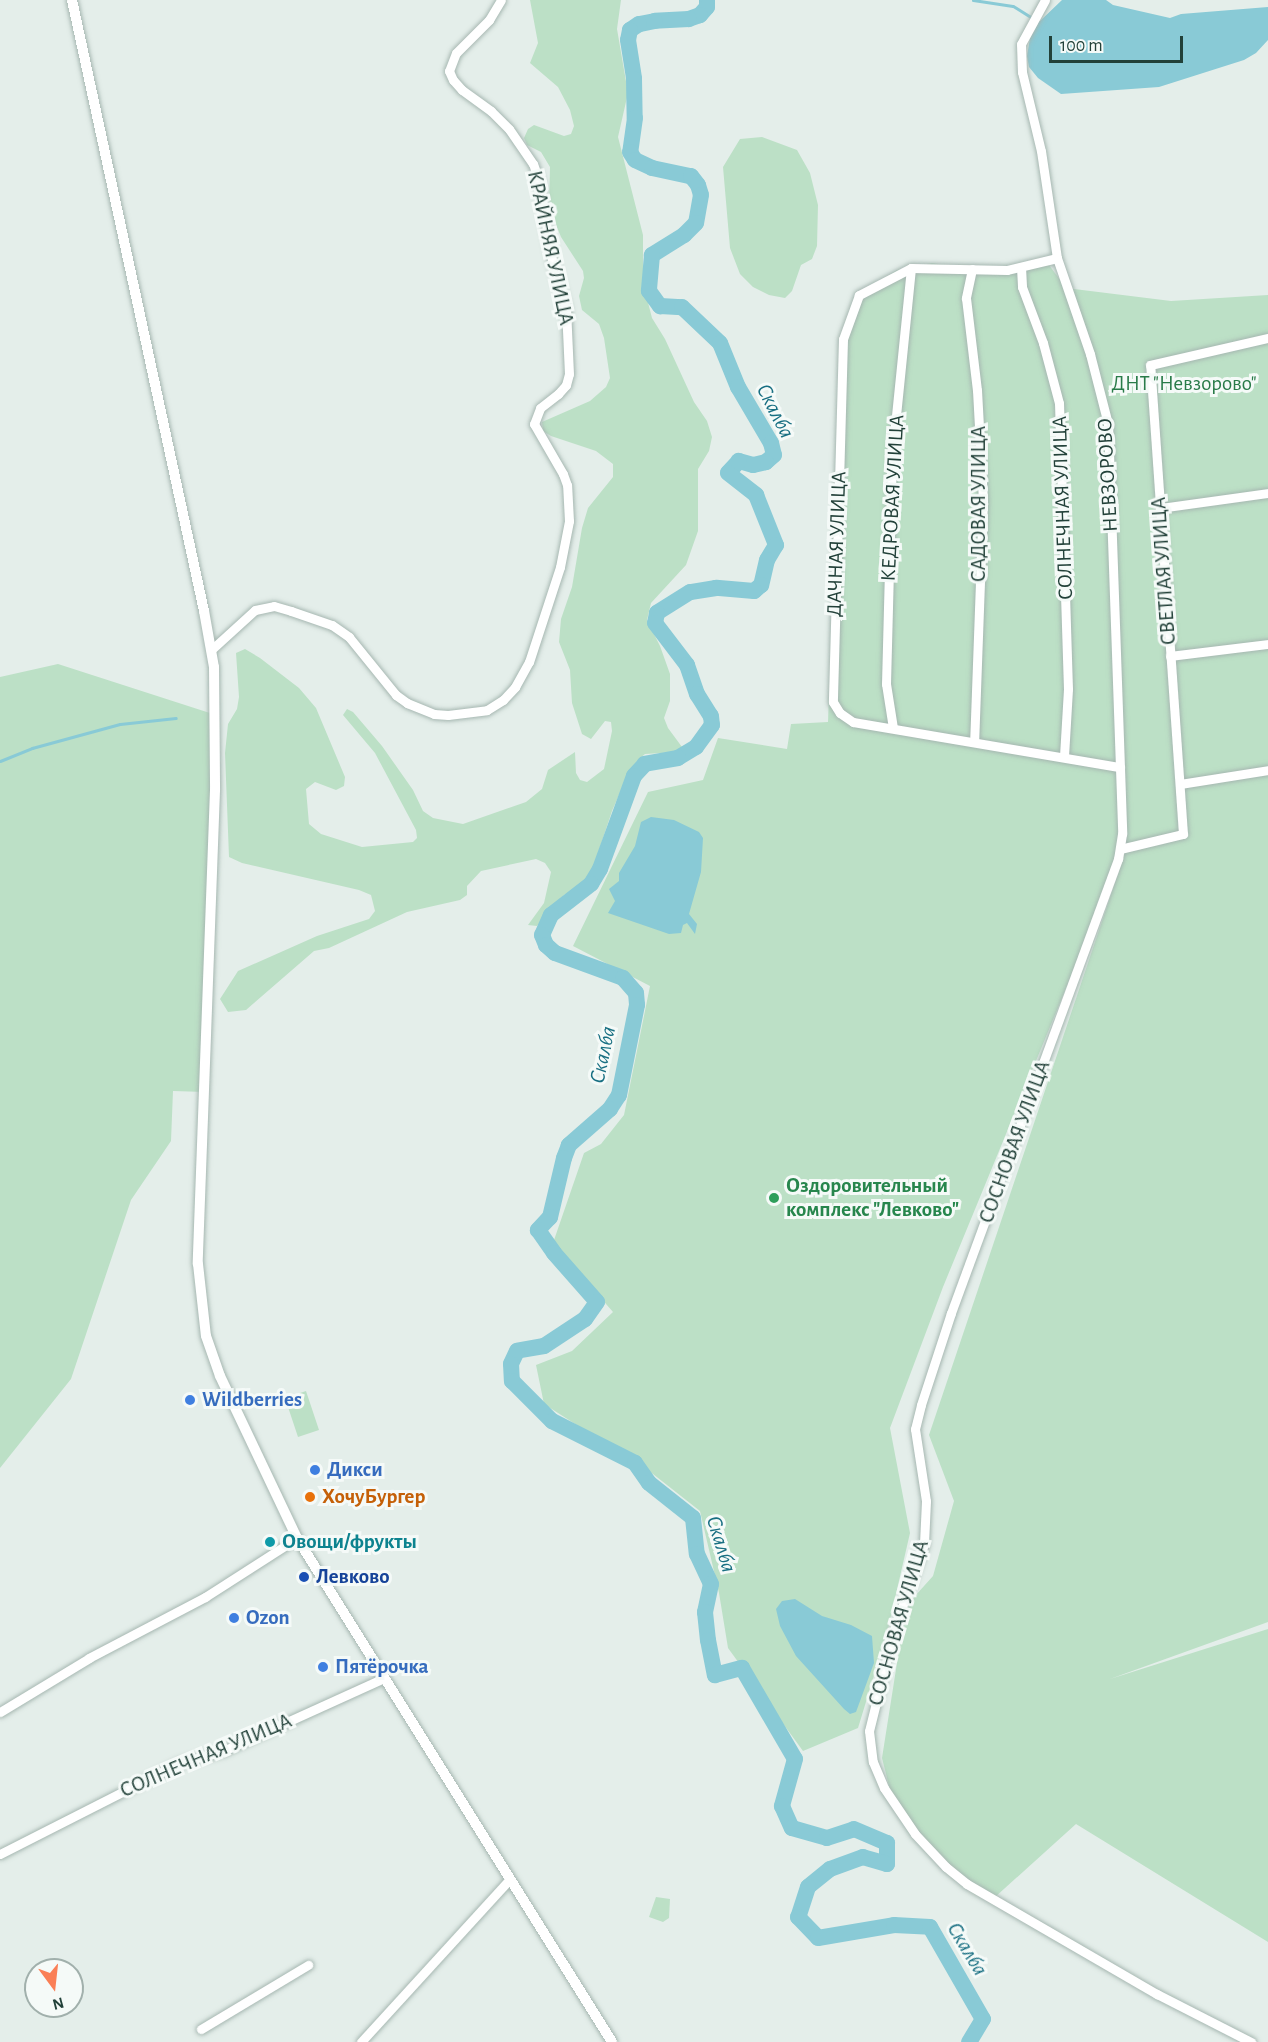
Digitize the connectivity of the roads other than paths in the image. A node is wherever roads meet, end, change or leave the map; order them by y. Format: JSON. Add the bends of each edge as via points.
{"nodes":[{"id":1,"x":72,"y":0,"type":"edge"},
{"id":2,"x":501,"y":0,"type":"edge"},
{"id":3,"x":1045,"y":0,"type":"edge"},
{"id":4,"x":1057,"y":258,"type":"junction"},
{"id":5,"x":1021,"y":267,"type":"junction"},
{"id":6,"x":911,"y":268,"type":"junction"},
{"id":7,"x":972,"y":269,"type":"junction"},
{"id":8,"x":1268,"y":338,"type":"edge"},
{"id":9,"x":1268,"y":493,"type":"edge"},
{"id":10,"x":1160,"y":508,"type":"junction"},
{"id":11,"x":1268,"y":644,"type":"edge"},
{"id":12,"x":212,"y":650,"type":"junction"},
{"id":13,"x":1170,"y":656,"type":"junction"},
{"id":14,"x":893,"y":728,"type":"junction"},
{"id":15,"x":974,"y":741,"type":"junction"},
{"id":16,"x":1064,"y":756,"type":"junction"},
{"id":17,"x":1120,"y":767,"type":"junction"},
{"id":18,"x":1268,"y":770,"type":"edge"},
{"id":19,"x":1180,"y":784,"type":"junction"},
{"id":20,"x":1120,"y":849,"type":"junction"},
{"id":21,"x":1118,"y":859,"type":"joint"},
{"id":22,"x":297,"y":1538,"type":"junction"},
{"id":23,"x":382,"y":1679,"type":"junction"},
{"id":24,"x":0,"y":1712,"type":"edge"},
{"id":25,"x":0,"y":1854,"type":"edge"},
{"id":26,"x":509,"y":1880,"type":"junction"},
{"id":27,"x":308,"y":1965,"type":"dead end"},
{"id":28,"x":201,"y":2029,"type":"dead end"},
{"id":29,"x":361,"y":2042,"type":"edge"},
{"id":30,"x":612,"y":2042,"type":"edge"},
{"id":31,"x":1251,"y":2042,"type":"edge"}],
"edges":[{"from":1,"to":12,"type":"street"},
{"from":2,"to":12,"type":"street","name":"КРАЙНЯЯ УЛИЦА","via":[[489,20],[456,53],[449,70],[462,90],[509,129],[533,164],[540,181],[552,260],[566,308],[566,385],[540,408],[534,424],[567,484],[569,521],[560,567],[529,662],[503,700],[487,710],[448,716],[420,710],[396,695],[349,638],[332,625],[283,608],[255,610]]},
{"from":3,"to":4,"type":"street","name":"НЕВЗОРОВО","via":[[1021,44],[1022,72],[1042,157]]},
{"from":4,"to":5,"type":"street","name":"ДАЧНАЯ УЛИЦА"},
{"from":4,"to":17,"type":"street","name":"НЕВЗОРОВО","via":[[1090,354],[1108,424]]},
{"from":5,"to":7,"type":"street","name":"ДАЧНАЯ УЛИЦА"},
{"from":5,"to":16,"type":"street","name":"СОЛНЕЧНАЯ УЛИЦА","via":[[1022,287],[1059,403],[1068,689]]},
{"from":6,"to":7,"type":"street","name":"ДАЧНАЯ УЛИЦА"},
{"from":6,"to":14,"type":"street","name":"КЕДРОВАЯ УЛИЦА","via":[[892,455],[886,684]]},
{"from":6,"to":14,"type":"street","name":"ДАЧНАЯ УЛИЦА","via":[[859,295],[843,339],[833,702],[853,722]]},
{"from":7,"to":15,"type":"street","name":"САДОВАЯ УЛИЦА","via":[[966,298],[977,390],[983,500]]},
{"from":8,"to":10,"type":"street","name":"СВЕТЛАЯ УЛИЦА","via":[[1150,365]]},
{"from":9,"to":10,"type":"street"},
{"from":10,"to":13,"type":"street","name":"СВЕТЛАЯ УЛИЦА"},
{"from":11,"to":13,"type":"street"},
{"from":12,"to":22,"type":"street","via":[[216,715],[200,1295],[206,1336],[220,1376]]},
{"from":13,"to":19,"type":"street","name":"СВЕТЛАЯ УЛИЦА"},
{"from":14,"to":15,"type":"street","name":"ДАЧНАЯ УЛИЦА"},
{"from":15,"to":16,"type":"street","name":"ДАЧНАЯ УЛИЦА"},
{"from":16,"to":17,"type":"street","name":"ДАЧНАЯ УЛИЦА"},
{"from":17,"to":20,"type":"street","name":"НЕВЗОРОВО"},
{"from":18,"to":19,"type":"street"},
{"from":19,"to":20,"type":"street","name":"СВЕТЛАЯ УЛИЦА","via":[[1183,834]]},
{"from":20,"to":21,"type":"street","name":"НЕВЗОРОВО"},
{"from":21,"to":31,"type":"street","name":"СОСНОВАЯ УЛИЦА","via":[[951,1313],[921,1405],[915,1429],[926,1501],[924,1544],[894,1630],[868,1731],[873,1762],[884,1788],[915,1834],[946,1867],[967,1884],[1157,1994]]},
{"from":22,"to":23,"type":"street"},
{"from":22,"to":24,"type":"street","via":[[205,1597],[89,1658]]},
{"from":23,"to":25,"type":"street","name":"СОЛНЕЧНАЯ УЛИЦА","via":[[223,1751],[179,1763]]},
{"from":23,"to":26,"type":"street"},
{"from":26,"to":29,"type":"street"},
{"from":26,"to":30,"type":"street"},
{"from":27,"to":28,"type":"street"}]}
